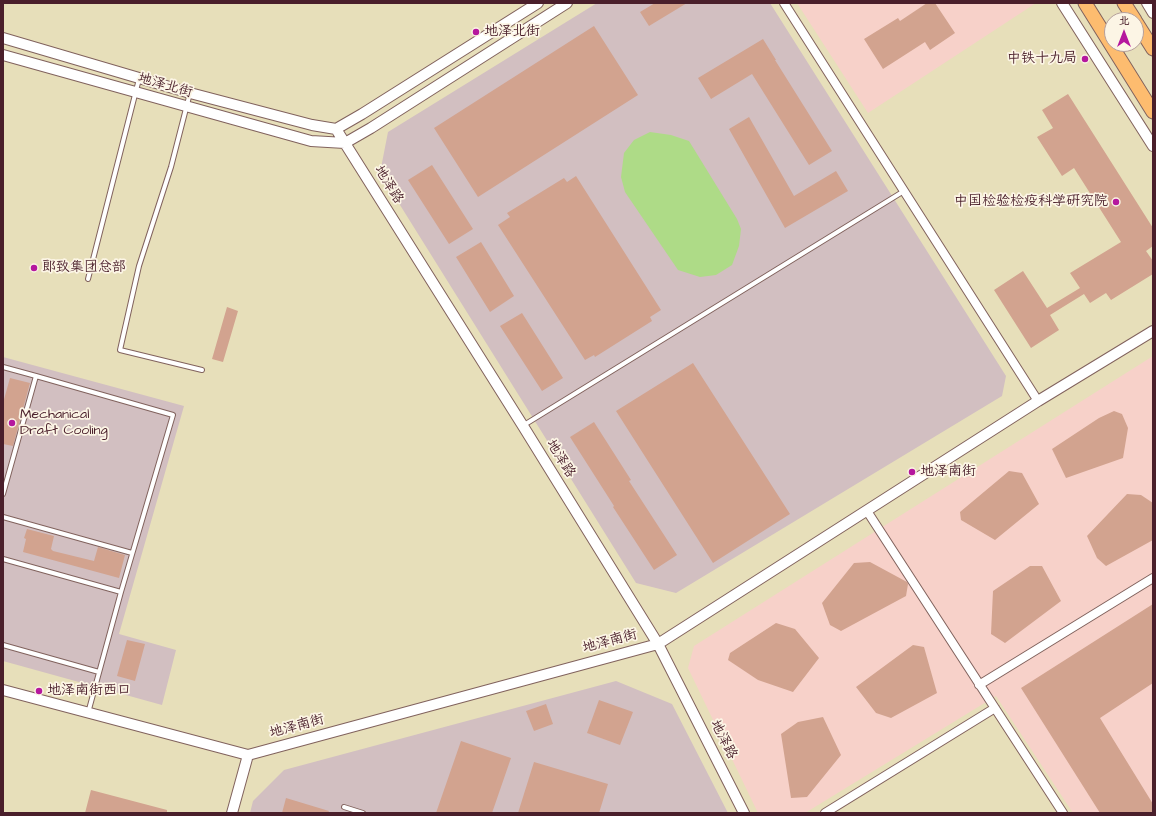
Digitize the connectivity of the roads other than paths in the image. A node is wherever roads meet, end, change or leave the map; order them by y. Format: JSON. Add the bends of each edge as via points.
{"nodes":[{"id":1,"x":538,"y":3,"type":"edge"},
{"id":2,"x":567,"y":3,"type":"edge"},
{"id":3,"x":784,"y":3,"type":"edge"},
{"id":4,"x":1062,"y":3,"type":"edge"},
{"id":5,"x":1086,"y":3,"type":"edge"},
{"id":6,"x":1124,"y":3,"type":"edge"},
{"id":7,"x":1147,"y":3,"type":"edge"},
{"id":8,"x":1130,"y":12,"type":"edge"},
{"id":9,"x":1153,"y":12,"type":"edge"},
{"id":10,"x":1144,"y":35,"type":"edge"},
{"id":11,"x":3,"y":38,"type":"edge"},
{"id":12,"x":1153,"y":49,"type":"edge"},
{"id":13,"x":3,"y":55,"type":"edge"},
{"id":14,"x":139,"y":78,"type":"junction"},
{"id":15,"x":136,"y":92,"type":"junction"},
{"id":16,"x":190,"y":93,"type":"junction"},
{"id":17,"x":187,"y":107,"type":"junction"},
{"id":18,"x":1153,"y":112,"type":"edge"},
{"id":19,"x":336,"y":129,"type":"junction"},
{"id":20,"x":345,"y":143,"type":"junction"},
{"id":21,"x":1153,"y":146,"type":"edge"},
{"id":22,"x":904,"y":192,"type":"junction"},
{"id":23,"x":88,"y":279,"type":"dead end"},
{"id":24,"x":1153,"y":331,"type":"edge"},
{"id":25,"x":3,"y":367,"type":"edge"},
{"id":26,"x":202,"y":370,"type":"dead end"},
{"id":27,"x":36,"y":376,"type":"junction"},
{"id":28,"x":1038,"y":401,"type":"junction"},
{"id":29,"x":523,"y":426,"type":"junction"},
{"id":30,"x":3,"y":474,"type":"edge"},
{"id":31,"x":8,"y":476,"type":"junction"},
{"id":32,"x":3,"y":494,"type":"edge"},
{"id":33,"x":867,"y":511,"type":"junction"},
{"id":34,"x":3,"y":517,"type":"edge"},
{"id":35,"x":132,"y":554,"type":"junction"},
{"id":36,"x":3,"y":559,"type":"edge"},
{"id":37,"x":1153,"y":578,"type":"edge"},
{"id":38,"x":121,"y":592,"type":"junction"},
{"id":39,"x":658,"y":644,"type":"junction"},
{"id":40,"x":3,"y":646,"type":"edge"},
{"id":41,"x":99,"y":672,"type":"junction"},
{"id":42,"x":979,"y":684,"type":"junction"},
{"id":43,"x":3,"y":690,"type":"edge"},
{"id":44,"x":995,"y":708,"type":"junction"},
{"id":45,"x":88,"y":713,"type":"junction"},
{"id":46,"x":248,"y":755,"type":"junction"},
{"id":47,"x":344,"y":807,"type":"dead end"},
{"id":48,"x":232,"y":813,"type":"edge"},
{"id":49,"x":364,"y":813,"type":"edge"},
{"id":50,"x":744,"y":813,"type":"edge"},
{"id":51,"x":825,"y":813,"type":"edge"},
{"id":52,"x":1063,"y":813,"type":"edge"}],
"edges":[{"from":1,"to":19,"type":"street"},
{"from":2,"to":20,"type":"street"},
{"from":3,"to":22,"type":"street"},
{"from":4,"to":21,"type":"street"},
{"from":5,"to":18,"type":"main road"},
{"from":6,"to":8,"type":"main road"},
{"from":7,"to":9,"type":"street"},
{"from":10,"to":12,"type":"main road"},
{"from":11,"to":14,"type":"street","name":"地泽北街"},
{"from":13,"to":15,"type":"street","name":"地泽北街"},
{"from":14,"to":15,"type":"lane"},
{"from":14,"to":16,"type":"street","name":"地泽北街"},
{"from":15,"to":17,"type":"street","name":"地泽北街"},
{"from":15,"to":23,"type":"lane"},
{"from":16,"to":17,"type":"lane"},
{"from":16,"to":19,"type":"street","name":"地泽北街"},
{"from":17,"to":20,"type":"street","name":"地泽北街","via":[[310,141]]},
{"from":17,"to":26,"type":"lane","via":[[172,167],[139,266],[120,350]]},
{"from":19,"to":20,"type":"street","name":"地泽路"},
{"from":20,"to":29,"type":"street","name":"地泽路"},
{"from":22,"to":28,"type":"street"},
{"from":22,"to":29,"type":"lane"},
{"from":24,"to":28,"type":"street","name":"地泽南街"},
{"from":25,"to":27,"type":"lane"},
{"from":27,"to":31,"type":"lane"},
{"from":27,"to":35,"type":"lane","via":[[173,415]]},
{"from":28,"to":33,"type":"street","name":"地泽南街"},
{"from":29,"to":39,"type":"street","name":"地泽路"},
{"from":30,"to":31,"type":"lane"},
{"from":31,"to":32,"type":"lane"},
{"from":33,"to":39,"type":"street","name":"地泽南街"},
{"from":33,"to":42,"type":"street"},
{"from":34,"to":35,"type":"lane"},
{"from":35,"to":38,"type":"lane"},
{"from":36,"to":38,"type":"lane"},
{"from":37,"to":42,"type":"street"},
{"from":38,"to":41,"type":"lane"},
{"from":39,"to":46,"type":"street","name":"地泽南街"},
{"from":39,"to":50,"type":"street","name":"地泽路"},
{"from":40,"to":41,"type":"lane"},
{"from":41,"to":45,"type":"lane"},
{"from":42,"to":44,"type":"street"},
{"from":43,"to":45,"type":"street","name":"地泽南街"},
{"from":44,"to":51,"type":"street"},
{"from":44,"to":52,"type":"street"},
{"from":45,"to":46,"type":"street","name":"地泽南街"},
{"from":46,"to":48,"type":"street"},
{"from":47,"to":49,"type":"lane"}]}
